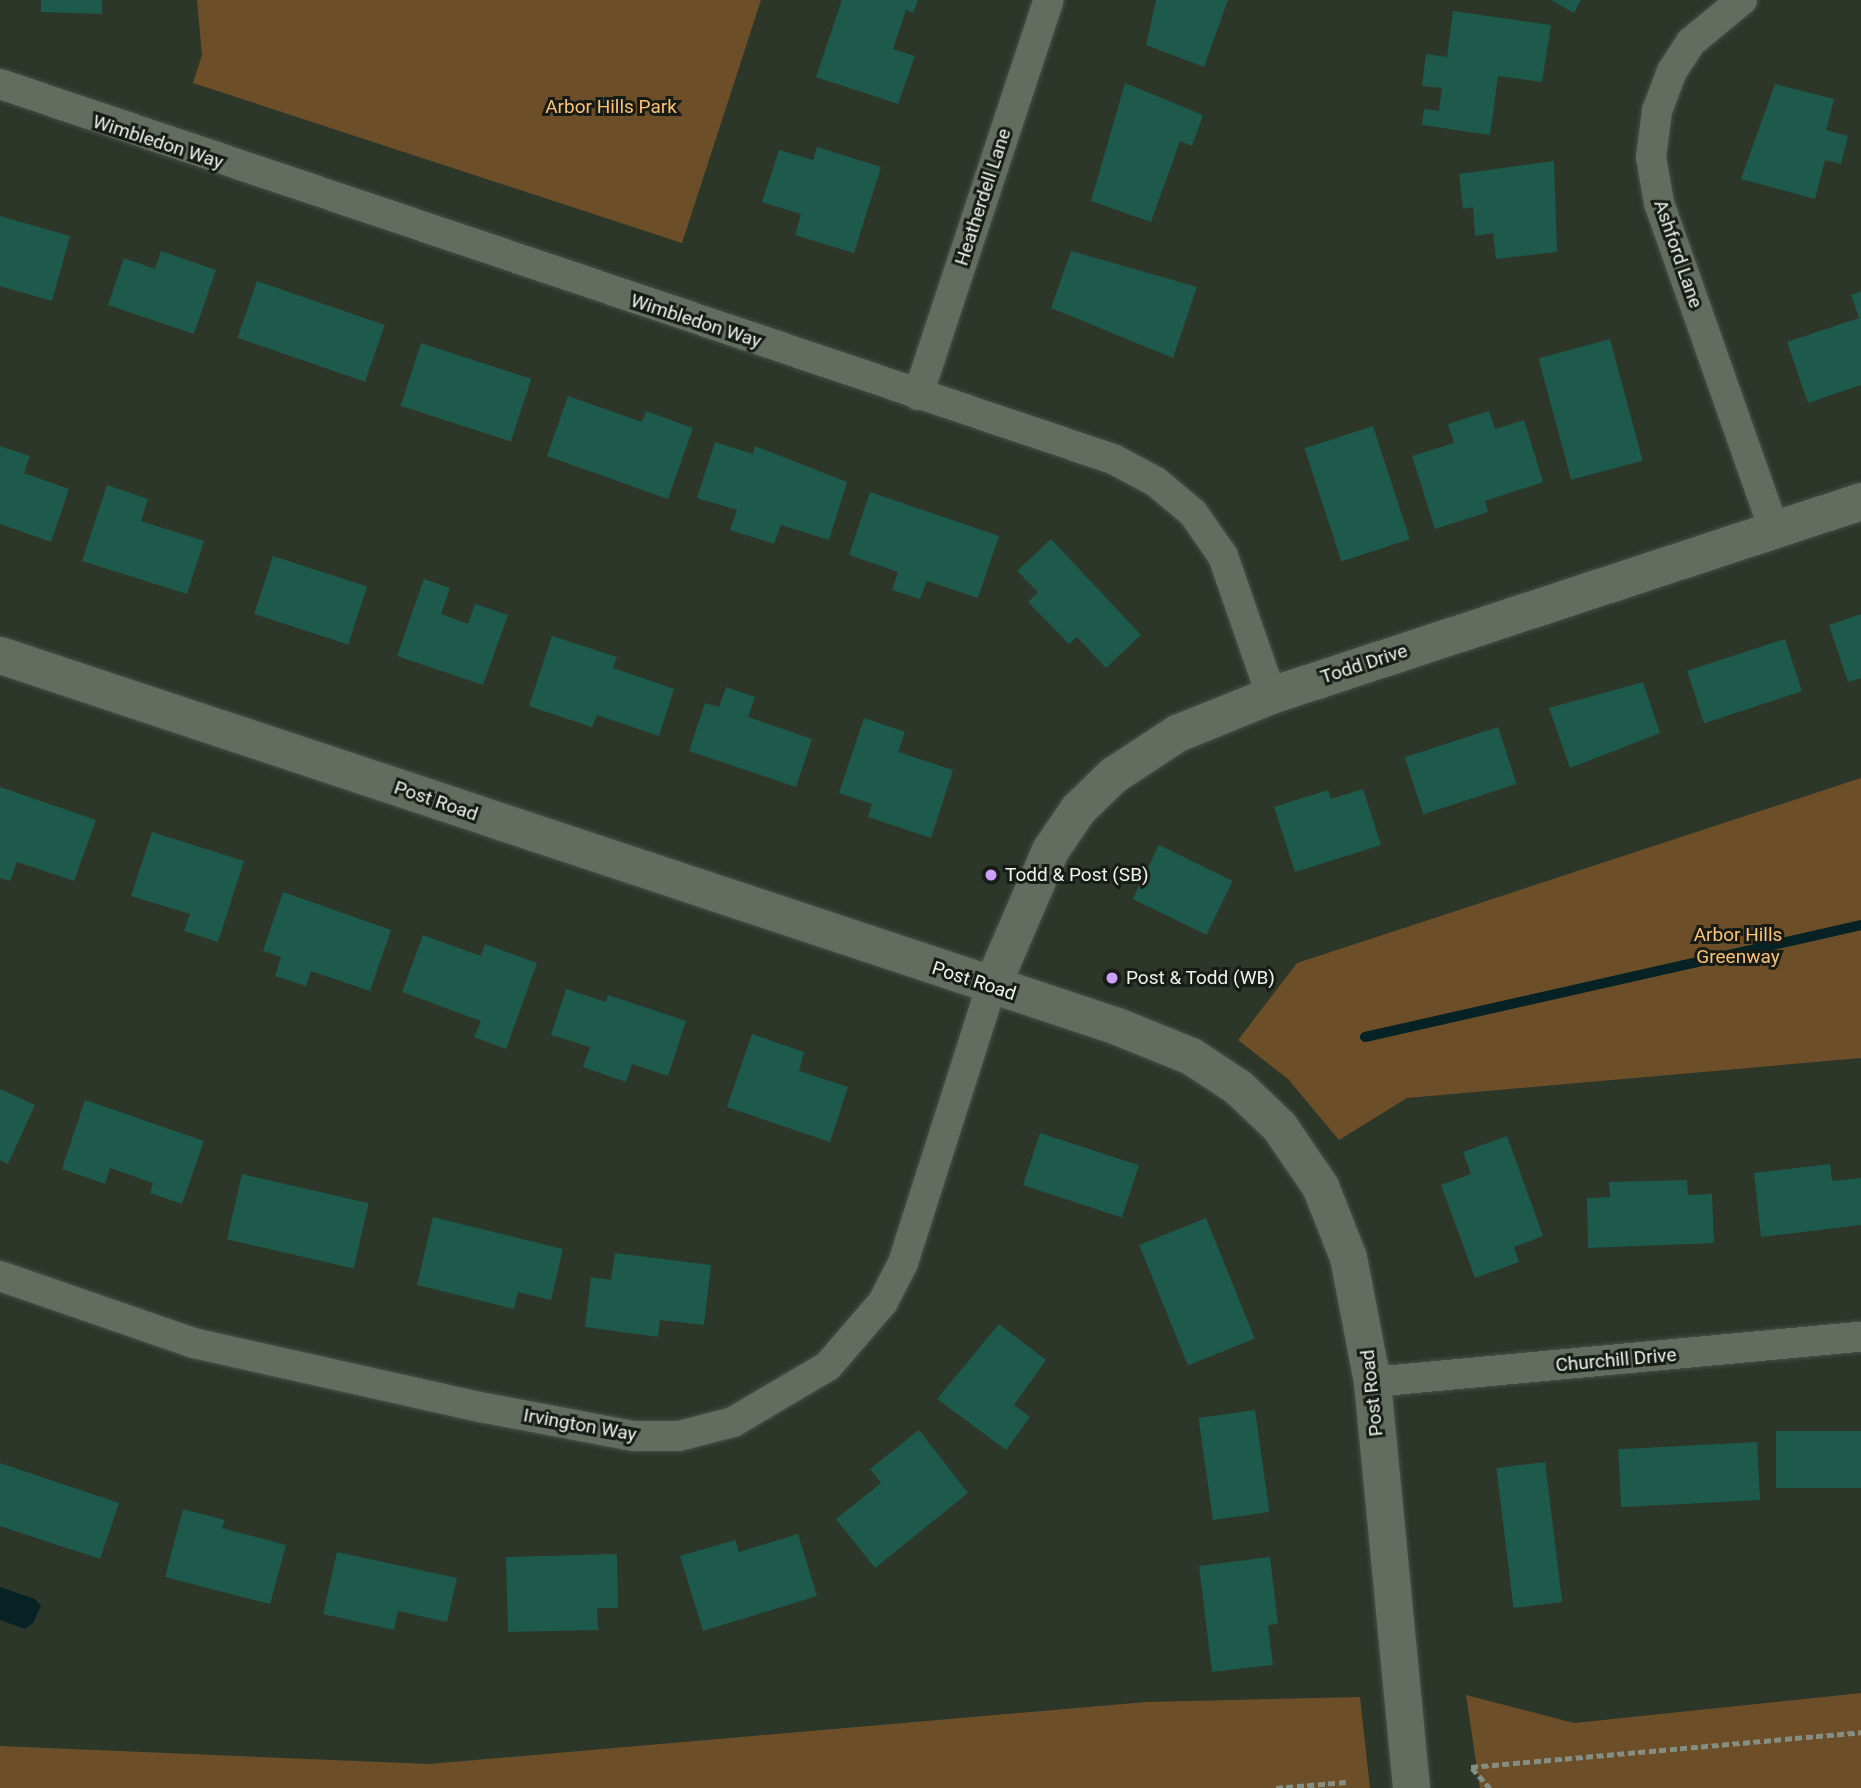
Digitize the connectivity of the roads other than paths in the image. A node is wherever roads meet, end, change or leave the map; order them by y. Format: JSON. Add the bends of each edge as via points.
{"nodes":[{"id":1,"x":1049,"y":0,"type":"edge"},
{"id":2,"x":1742,"y":0,"type":"edge"},
{"id":3,"x":0,"y":84,"type":"edge"},
{"id":4,"x":918,"y":395,"type":"junction"},
{"id":5,"x":1861,"y":501,"type":"edge"},
{"id":6,"x":1774,"y":529,"type":"junction"},
{"id":7,"x":0,"y":654,"type":"edge"},
{"id":8,"x":1270,"y":695,"type":"junction"},
{"id":9,"x":991,"y":987,"type":"junction"},
{"id":10,"x":0,"y":1276,"type":"edge"},
{"id":11,"x":1861,"y":1338,"type":"edge"},
{"id":12,"x":1371,"y":1382,"type":"junction"},
{"id":13,"x":1411,"y":1788,"type":"edge"}],
"edges":[{"from":1,"to":4,"type":"street","name":"Heatherdell Lane"},
{"from":2,"to":6,"type":"street","name":"Ashford Lane","via":[[1691,42],[1672,72],[1657,111],[1651,157],[1659,203]]},
{"from":3,"to":4,"type":"street","name":"Wimbledon Way"},
{"from":4,"to":8,"type":"street","name":"Wimbledon Way","via":[[1113,459],[1156,482],[1193,513],[1223,556]]},
{"from":5,"to":6,"type":"street","name":"Todd Drive"},
{"from":6,"to":8,"type":"street","name":"Todd Drive"},
{"from":7,"to":9,"type":"street","name":"Post Road"},
{"from":8,"to":9,"type":"street","name":"Todd Drive","via":[[1177,733],[1113,775],[1078,808],[1050,850]]},
{"from":9,"to":10,"type":"street","name":"Irvington Way","via":[[903,1263],[883,1302],[828,1366],[733,1422],[679,1436],[634,1436],[480,1407],[193,1343]]},
{"from":9,"to":12,"type":"street","name":"Post Road","via":[[1191,1056],[1279,1126],[1320,1186],[1348,1257]]},
{"from":11,"to":12,"type":"street","name":"Churchill Drive"},
{"from":12,"to":13,"type":"street","name":"Post Road"}]}
